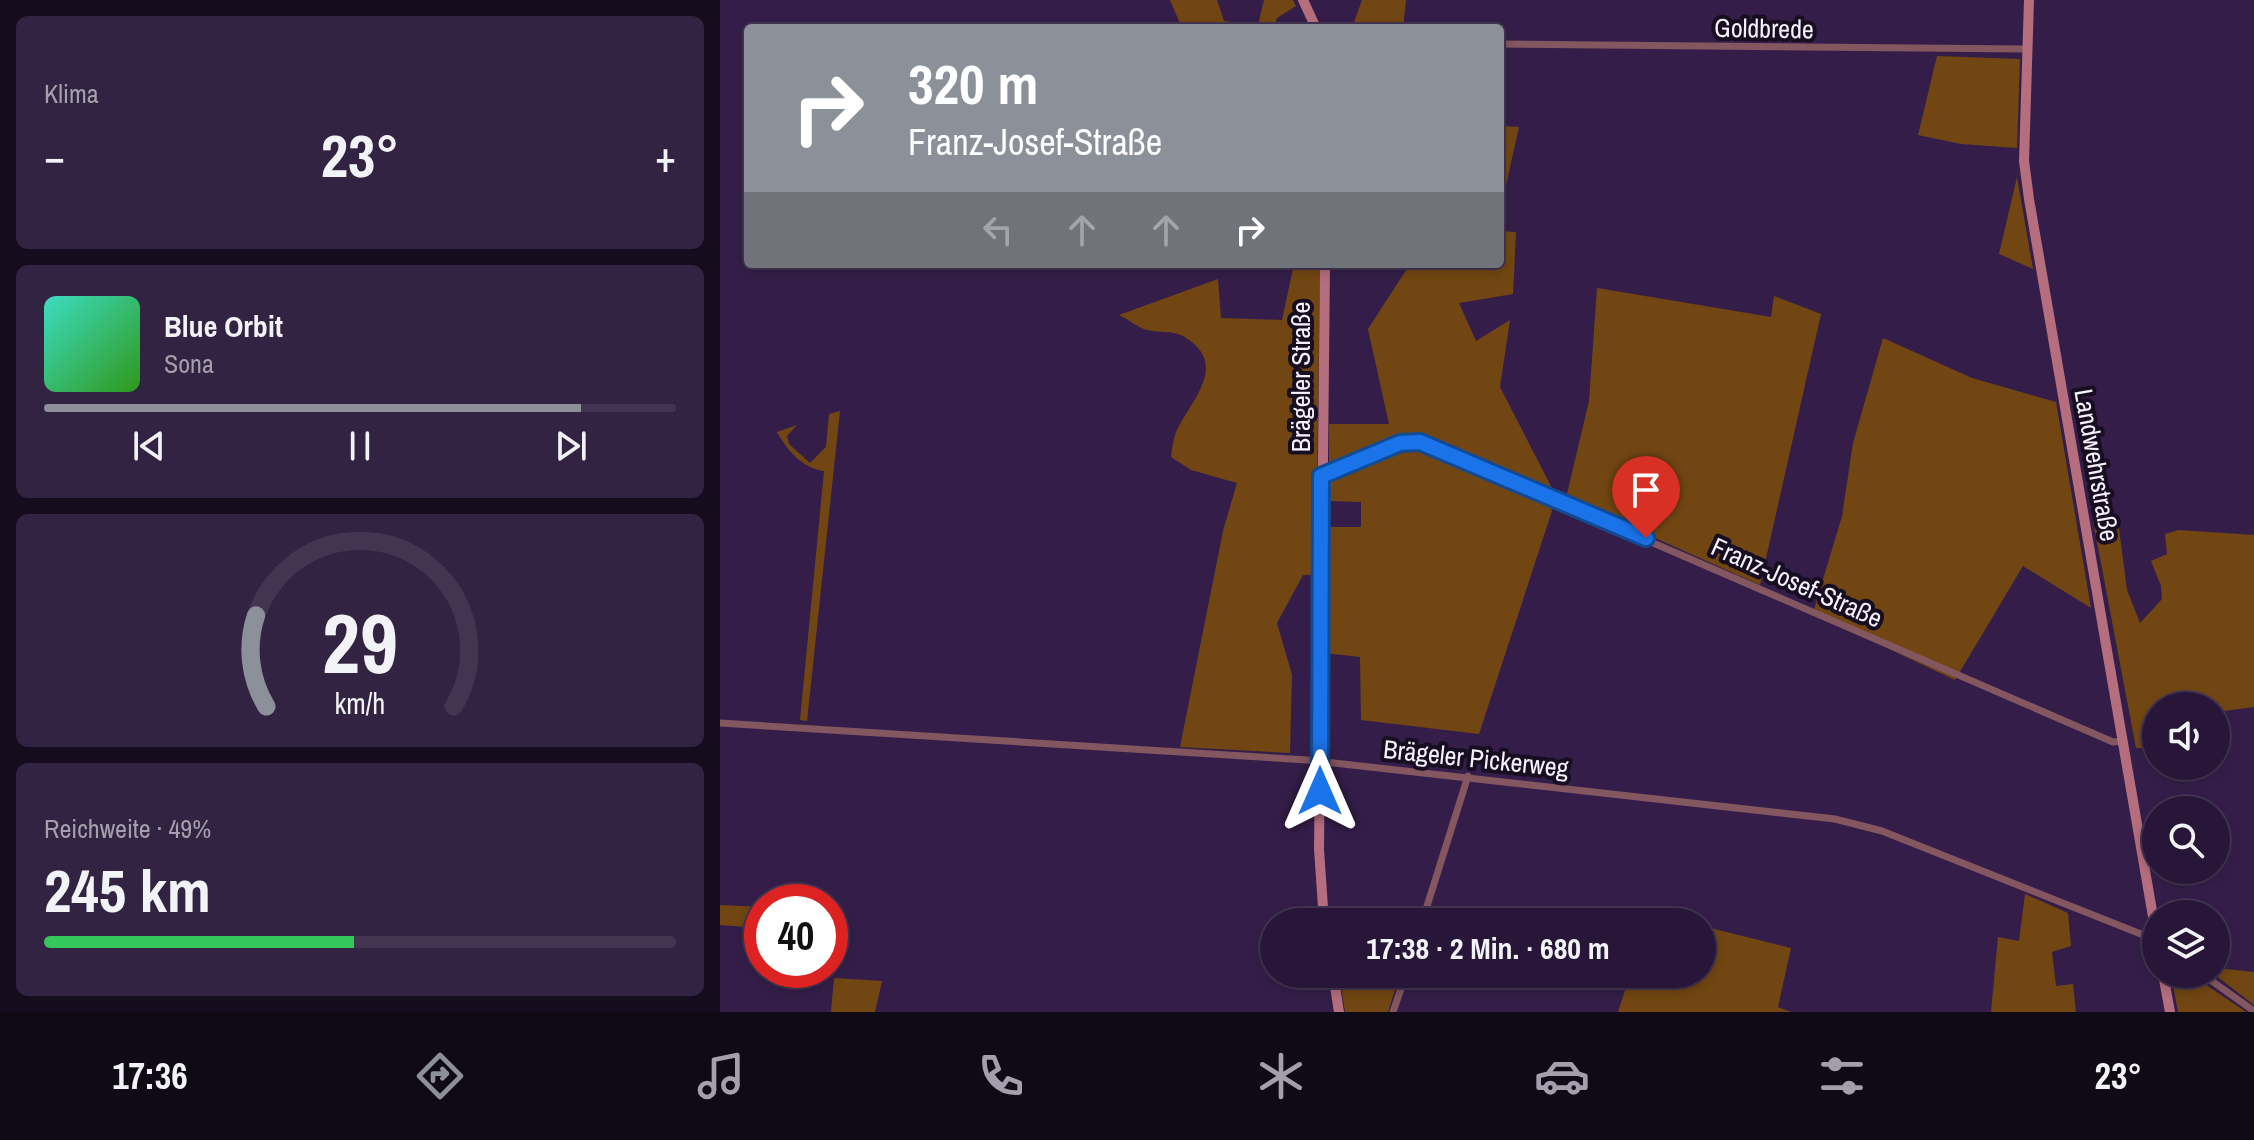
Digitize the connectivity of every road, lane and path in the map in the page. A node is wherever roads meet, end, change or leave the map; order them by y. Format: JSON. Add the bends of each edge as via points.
{"nodes":[{"id":1,"x":1303,"y":0,"type":"edge"},
{"id":2,"x":2029,"y":0,"type":"edge"},
{"id":3,"x":1314,"y":24,"type":"edge"},
{"id":4,"x":1504,"y":44,"type":"edge"},
{"id":5,"x":2027,"y":49,"type":"junction"},
{"id":6,"x":1325,"y":268,"type":"edge"},
{"id":7,"x":1321,"y":476,"type":"junction"},
{"id":8,"x":720,"y":723,"type":"edge"},
{"id":9,"x":2123,"y":741,"type":"junction"},
{"id":10,"x":1320,"y":762,"type":"junction"},
{"id":11,"x":1468,"y":776,"type":"junction"},
{"id":12,"x":2150,"y":900,"type":"edge"},
{"id":13,"x":1323,"y":908,"type":"edge"},
{"id":14,"x":1426,"y":908,"type":"edge"},
{"id":15,"x":2142,"y":935,"type":"edge"},
{"id":16,"x":1335,"y":988,"type":"edge"},
{"id":17,"x":1401,"y":988,"type":"edge"},
{"id":18,"x":2166,"y":988,"type":"edge"},
{"id":19,"x":2222,"y":988,"type":"edge"},
{"id":20,"x":2254,"y":1011,"type":"edge"},
{"id":21,"x":1339,"y":1012,"type":"edge"},
{"id":22,"x":1393,"y":1012,"type":"edge"},
{"id":23,"x":2170,"y":1012,"type":"edge"}],
"edges":[{"from":1,"to":3,"type":"street"},
{"from":2,"to":5,"type":"street","name":"Landwehrstraße"},
{"from":4,"to":5,"type":"street","name":"Goldbrede"},
{"from":5,"to":9,"type":"street","name":"Landwehrstraße","via":[[2027,186]]},
{"from":6,"to":7,"type":"street","name":"Brägeler Straße"},
{"from":7,"to":9,"type":"street","name":"Franz-Josef-Straße","via":[[1400,443],[1420,442],[2113,742]]},
{"from":7,"to":10,"type":"street","name":"Brägeler Straße"},
{"from":8,"to":10,"type":"street","name":"Brägeler Pickerweg"},
{"from":9,"to":12,"type":"street","name":"Landwehrstraße"},
{"from":10,"to":11,"type":"street","name":"Brägeler Pickerweg"},
{"from":10,"to":13,"type":"street","name":"Brägeler Straße"},
{"from":11,"to":14,"type":"street"},
{"from":11,"to":15,"type":"street","name":"Brägeler Pickerweg","via":[[1863,825]]},
{"from":16,"to":21,"type":"street"},
{"from":17,"to":22,"type":"street"},
{"from":18,"to":23,"type":"street"},
{"from":19,"to":20,"type":"street"}]}
